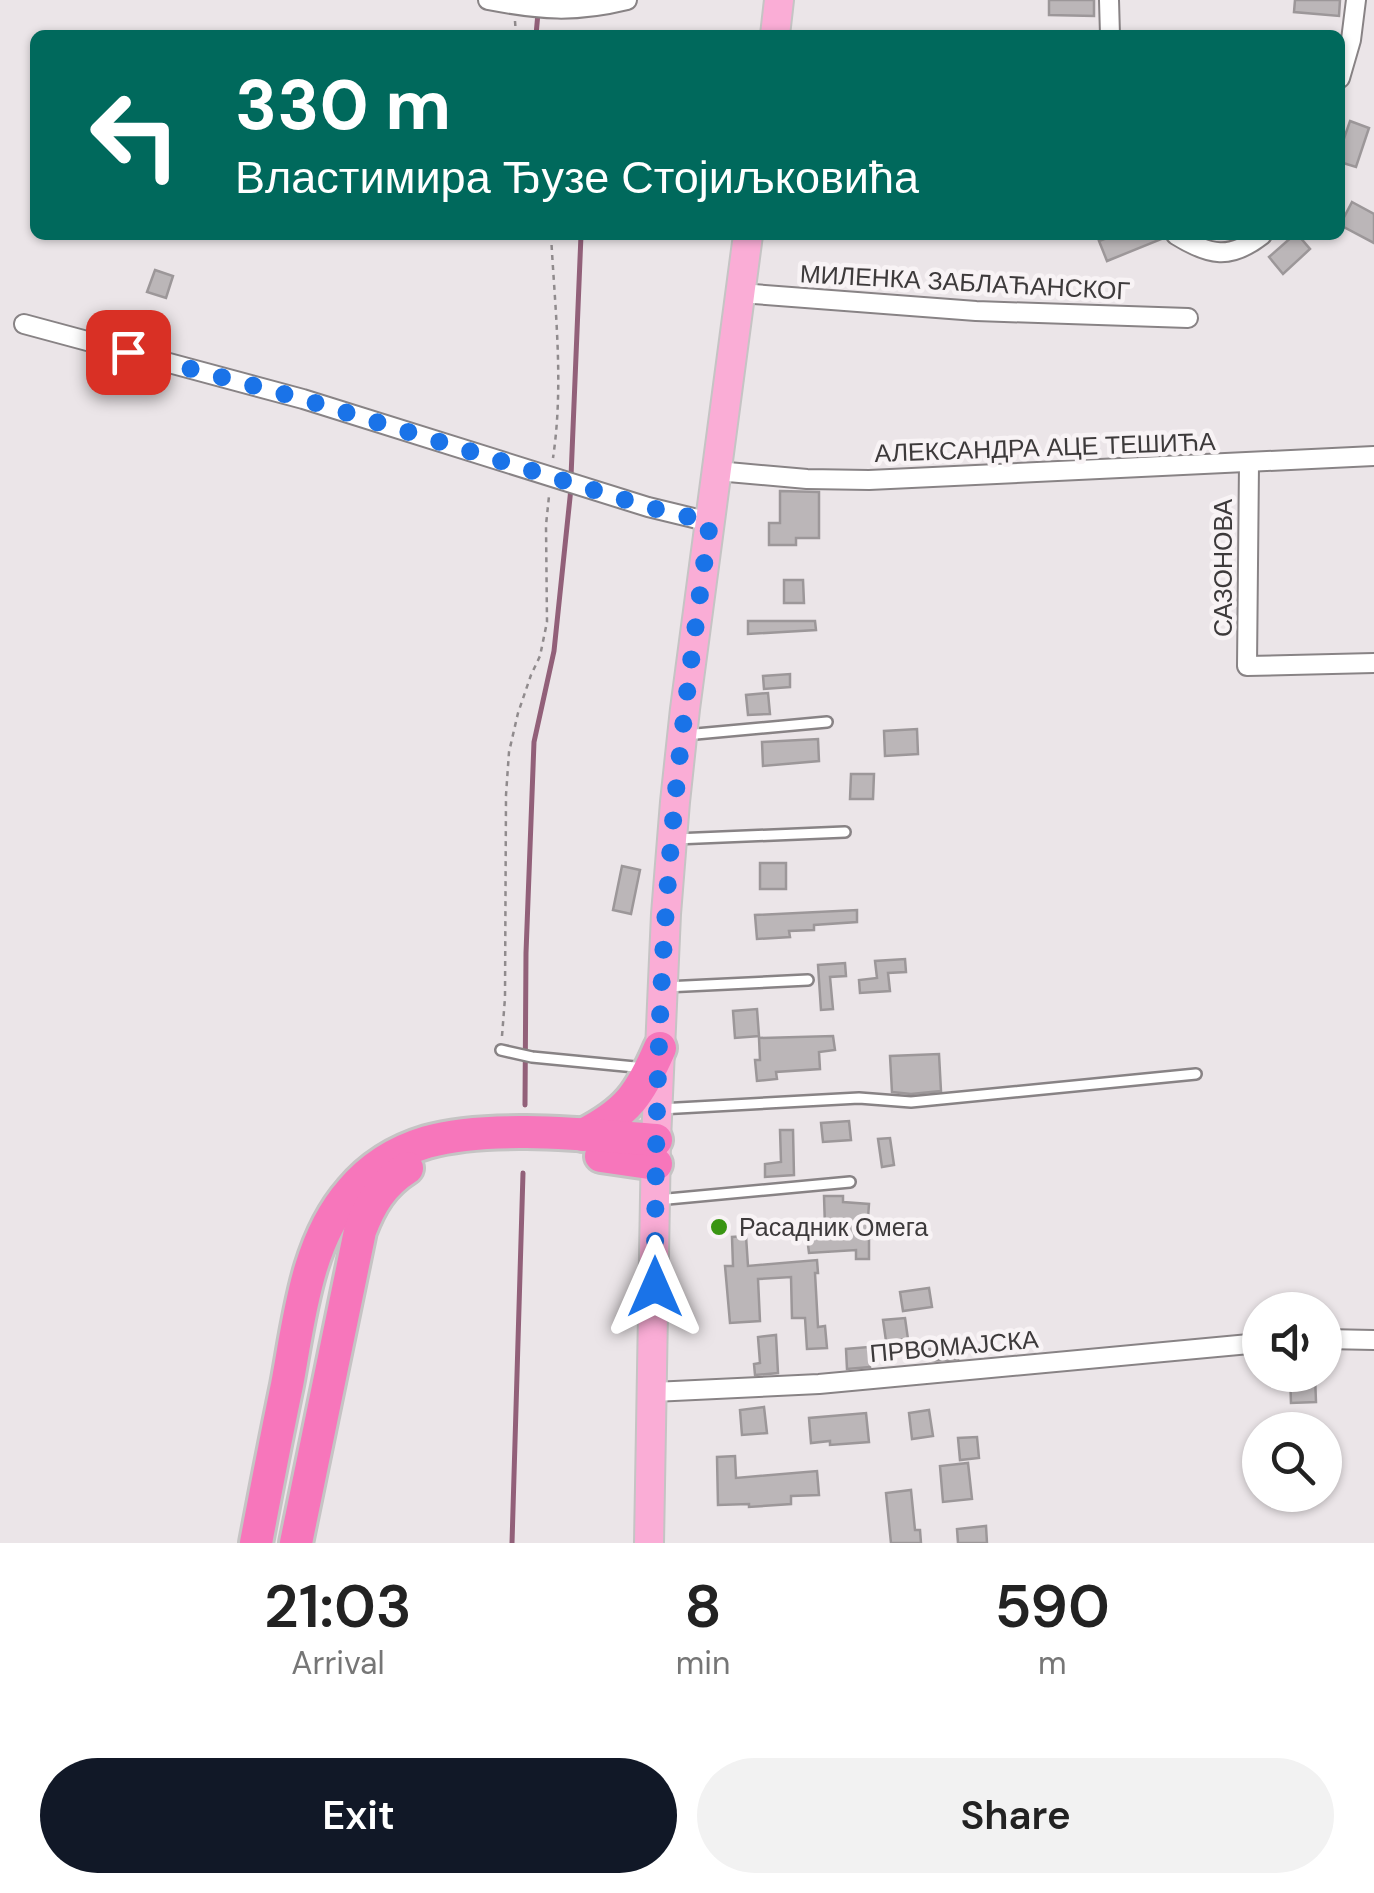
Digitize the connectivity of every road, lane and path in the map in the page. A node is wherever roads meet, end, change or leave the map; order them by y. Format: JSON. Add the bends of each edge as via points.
{"nodes":[{"id":1,"x":488,"y":0,"type":"edge"},
{"id":2,"x":627,"y":0,"type":"edge"},
{"id":3,"x":779,"y":0,"type":"edge"},
{"id":4,"x":1110,"y":0,"type":"edge"},
{"id":5,"x":1356,"y":0,"type":"edge"},
{"id":6,"x":775,"y":30,"type":"edge"},
{"id":7,"x":1110,"y":30,"type":"edge"},
{"id":8,"x":1345,"y":61,"type":"edge"},
{"id":9,"x":551,"y":240,"type":"edge"},
{"id":10,"x":747,"y":240,"type":"edge"},
{"id":11,"x":1185,"y":240,"type":"edge"},
{"id":12,"x":1255,"y":240,"type":"edge"},
{"id":13,"x":740,"y":293,"type":"junction"},
{"id":14,"x":1188,"y":318,"type":"dead end"},
{"id":15,"x":24,"y":324,"type":"dead end"},
{"id":16,"x":1374,"y":456,"type":"edge"},
{"id":17,"x":1249,"y":464,"type":"junction"},
{"id":18,"x":718,"y":471,"type":"junction"},
{"id":19,"x":550,"y":476,"type":"junction"},
{"id":20,"x":710,"y":522,"type":"junction"},
{"id":21,"x":1374,"y":663,"type":"edge"},
{"id":22,"x":827,"y":722,"type":"dead end"},
{"id":23,"x":682,"y":736,"type":"junction"},
{"id":24,"x":845,"y":832,"type":"dead end"},
{"id":25,"x":672,"y":839,"type":"junction"},
{"id":26,"x":808,"y":980,"type":"dead end"},
{"id":27,"x":662,"y":988,"type":"junction"},
{"id":28,"x":501,"y":1050,"type":"joint"},
{"id":29,"x":654,"y":1061,"type":"junction"},
{"id":30,"x":1196,"y":1074,"type":"dead end"},
{"id":31,"x":583,"y":1135,"type":"junction"},
{"id":32,"x":657,"y":1138,"type":"junction"},
{"id":33,"x":850,"y":1182,"type":"dead end"},
{"id":34,"x":655,"y":1201,"type":"junction"},
{"id":35,"x":1342,"y":1339,"type":"edge"},
{"id":36,"x":1374,"y":1340,"type":"edge"},
{"id":37,"x":1242,"y":1346,"type":"edge"},
{"id":38,"x":653,"y":1392,"type":"junction"},
{"id":39,"x":256,"y":1543,"type":"edge"},
{"id":40,"x":296,"y":1543,"type":"edge"},
{"id":41,"x":649,"y":1543,"type":"edge"}],
"edges":[{"from":1,"to":2,"type":"street","via":[[550,10]]},
{"from":3,"to":6,"type":"main road"},
{"from":4,"to":7,"type":"street"},
{"from":5,"to":8,"type":"street"},
{"from":9,"to":19,"type":"path","via":[[560,362]]},
{"from":10,"to":13,"type":"main road"},
{"from":11,"to":12,"type":"street","via":[[1217,253]]},
{"from":13,"to":14,"type":"street","name":"МИЛЕНКА ЗАБЛАЋАНСКОГ"},
{"from":13,"to":18,"type":"main road"},
{"from":15,"to":19,"type":"street","via":[[303,399]]},
{"from":16,"to":17,"type":"street","name":"АЛЕКСАНДРА АЦЕ ТЕШИЋА"},
{"from":17,"to":18,"type":"street","name":"АЛЕКСАНДРА АЦЕ ТЕШИЋА","via":[[869,480]]},
{"from":17,"to":21,"type":"street","name":"САЗОНОВА","via":[[1248,666]]},
{"from":18,"to":20,"type":"main road"},
{"from":19,"to":20,"type":"street"},
{"from":19,"to":28,"type":"path","via":[[547,622],[508,766]]},
{"from":20,"to":23,"type":"main road"},
{"from":22,"to":23,"type":"lane"},
{"from":23,"to":25,"type":"main road"},
{"from":24,"to":25,"type":"lane"},
{"from":25,"to":27,"type":"main road"},
{"from":26,"to":27,"type":"lane"},
{"from":27,"to":29,"type":"main road"},
{"from":28,"to":29,"type":"lane","via":[[635,1067]]},
{"from":29,"to":31,"type":"highway","via":[[613,1119]]},
{"from":29,"to":32,"type":"main road"},
{"from":30,"to":32,"type":"lane","via":[[911,1102],[859,1098]]},
{"from":31,"to":32,"type":"highway"},
{"from":31,"to":39,"type":"highway","via":[[480,1134],[428,1142],[378,1166],[349,1192],[314,1260]]},
{"from":32,"to":34,"type":"main road"},
{"from":32,"to":40,"type":"highway","via":[[572,1152],[440,1153],[382,1188],[354,1253]]},
{"from":33,"to":34,"type":"lane"},
{"from":34,"to":38,"type":"main road"},
{"from":35,"to":36,"type":"street"},
{"from":37,"to":38,"type":"street","name":"ПРВОМАЈСКА","via":[[819,1384]]},
{"from":38,"to":41,"type":"main road"}]}
